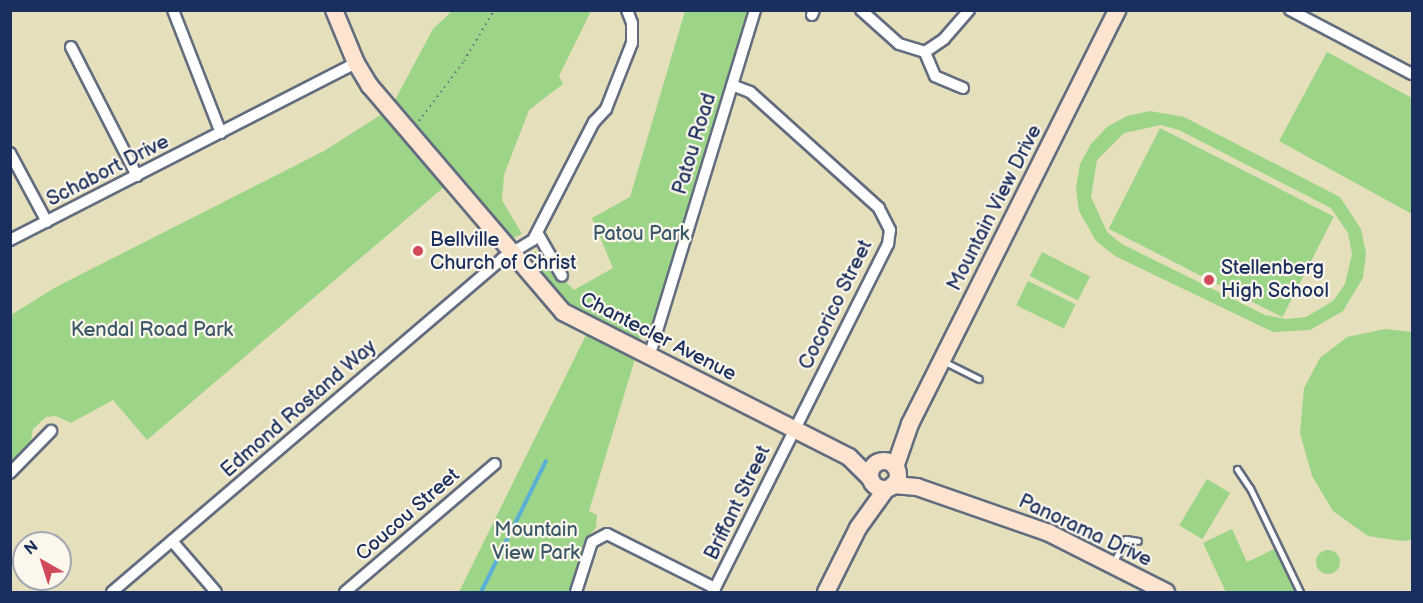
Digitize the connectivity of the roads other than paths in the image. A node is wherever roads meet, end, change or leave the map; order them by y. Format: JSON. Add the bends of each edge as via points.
{"nodes":[{"id":1,"x":173,"y":10,"type":"edge"},
{"id":2,"x":334,"y":10,"type":"edge"},
{"id":3,"x":627,"y":10,"type":"edge"},
{"id":4,"x":755,"y":10,"type":"edge"},
{"id":5,"x":861,"y":10,"type":"edge"},
{"id":6,"x":969,"y":10,"type":"edge"},
{"id":7,"x":1117,"y":10,"type":"edge"},
{"id":8,"x":1290,"y":10,"type":"edge"},
{"id":9,"x":71,"y":47,"type":"dead end"},
{"id":10,"x":925,"y":52,"type":"junction"},
{"id":11,"x":356,"y":63,"type":"junction"},
{"id":12,"x":1413,"y":74,"type":"edge"},
{"id":13,"x":732,"y":85,"type":"junction"},
{"id":14,"x":963,"y":88,"type":"dead end"},
{"id":15,"x":221,"y":133,"type":"junction"},
{"id":16,"x":10,"y":153,"type":"edge"},
{"id":17,"x":137,"y":176,"type":"junction"},
{"id":18,"x":46,"y":222,"type":"junction"},
{"id":19,"x":538,"y":234,"type":"junction"},
{"id":20,"x":10,"y":240,"type":"edge"},
{"id":21,"x":511,"y":254,"type":"junction"},
{"id":22,"x":562,"y":276,"type":"dead end"},
{"id":23,"x":649,"y":357,"type":"junction"},
{"id":24,"x":942,"y":360,"type":"junction"},
{"id":25,"x":979,"y":379,"type":"dead end"},
{"id":26,"x":794,"y":430,"type":"junction"},
{"id":27,"x":51,"y":431,"type":"dead end"},
{"id":28,"x":495,"y":464,"type":"dead end"},
{"id":29,"x":1237,"y":469,"type":"dead end"},
{"id":30,"x":10,"y":473,"type":"edge"},
{"id":31,"x":884,"y":474,"type":"junction"},
{"id":32,"x":172,"y":541,"type":"junction"},
{"id":33,"x":1138,"y":541,"type":"dead end"},
{"id":34,"x":1112,"y":565,"type":"junction"},
{"id":35,"x":714,"y":590,"type":"edge"},
{"id":36,"x":112,"y":592,"type":"edge"},
{"id":37,"x":216,"y":592,"type":"edge"},
{"id":38,"x":345,"y":592,"type":"edge"},
{"id":39,"x":576,"y":592,"type":"edge"},
{"id":40,"x":826,"y":592,"type":"edge"},
{"id":41,"x":1166,"y":592,"type":"edge"},
{"id":42,"x":1300,"y":592,"type":"edge"}],
"edges":[{"from":1,"to":15,"type":"street"},
{"from":2,"to":11,"type":"street","name":"Chantecler Avenue"},
{"from":3,"to":19,"type":"street","via":[[633,36],[606,109],[594,122],[576,162],[564,176]]},
{"from":4,"to":13,"type":"street","name":"Patou Road"},
{"from":5,"to":10,"type":"street","via":[[899,44]]},
{"from":6,"to":10,"type":"street","via":[[944,39]]},
{"from":7,"to":24,"type":"street","name":"Mountain View Drive"},
{"from":8,"to":12,"type":"street"},
{"from":9,"to":17,"type":"street"},
{"from":10,"to":14,"type":"street","via":[[935,76]]},
{"from":11,"to":15,"type":"street","name":"Schabort Drive"},
{"from":11,"to":21,"type":"street","name":"Chantecler Avenue"},
{"from":13,"to":23,"type":"street","name":"Patou Road"},
{"from":13,"to":26,"type":"street","name":"Cocorico Street","via":[[750,92],[879,208],[889,223],[888,243]]},
{"from":15,"to":17,"type":"street","name":"Schabort Drive"},
{"from":16,"to":18,"type":"street"},
{"from":17,"to":18,"type":"street","name":"Schabort Drive"},
{"from":18,"to":20,"type":"street","name":"Schabort Drive"},
{"from":19,"to":21,"type":"street","name":"Edmond Rostand Way"},
{"from":19,"to":22,"type":"street"},
{"from":21,"to":23,"type":"street","name":"Chantecler Avenue","via":[[567,315]]},
{"from":21,"to":32,"type":"street","name":"Edmond Rostand Way"},
{"from":23,"to":26,"type":"street","name":"Chantecler Avenue"},
{"from":24,"to":25,"type":"lane"},
{"from":24,"to":31,"type":"street","name":"Mountain View Drive"},
{"from":26,"to":31,"type":"street","name":"Chantecler Avenue"},
{"from":26,"to":35,"type":"street","name":"Briffant Street"},
{"from":27,"to":30,"type":"street"},
{"from":28,"to":38,"type":"street","name":"Coucou Street"},
{"from":29,"to":42,"type":"lane"},
{"from":31,"to":34,"type":"street","name":"Panorama Drive","via":[[1049,533]]},
{"from":31,"to":40,"type":"street","name":"Mountain View Drive"},
{"from":32,"to":36,"type":"street","name":"Edmond Rostand Way"},
{"from":32,"to":37,"type":"street"},
{"from":33,"to":34,"type":"lane","via":[[1126,539]]},
{"from":34,"to":41,"type":"street","name":"Panorama Drive"},
{"from":35,"to":39,"type":"street","via":[[607,534],[592,542]]}]}
